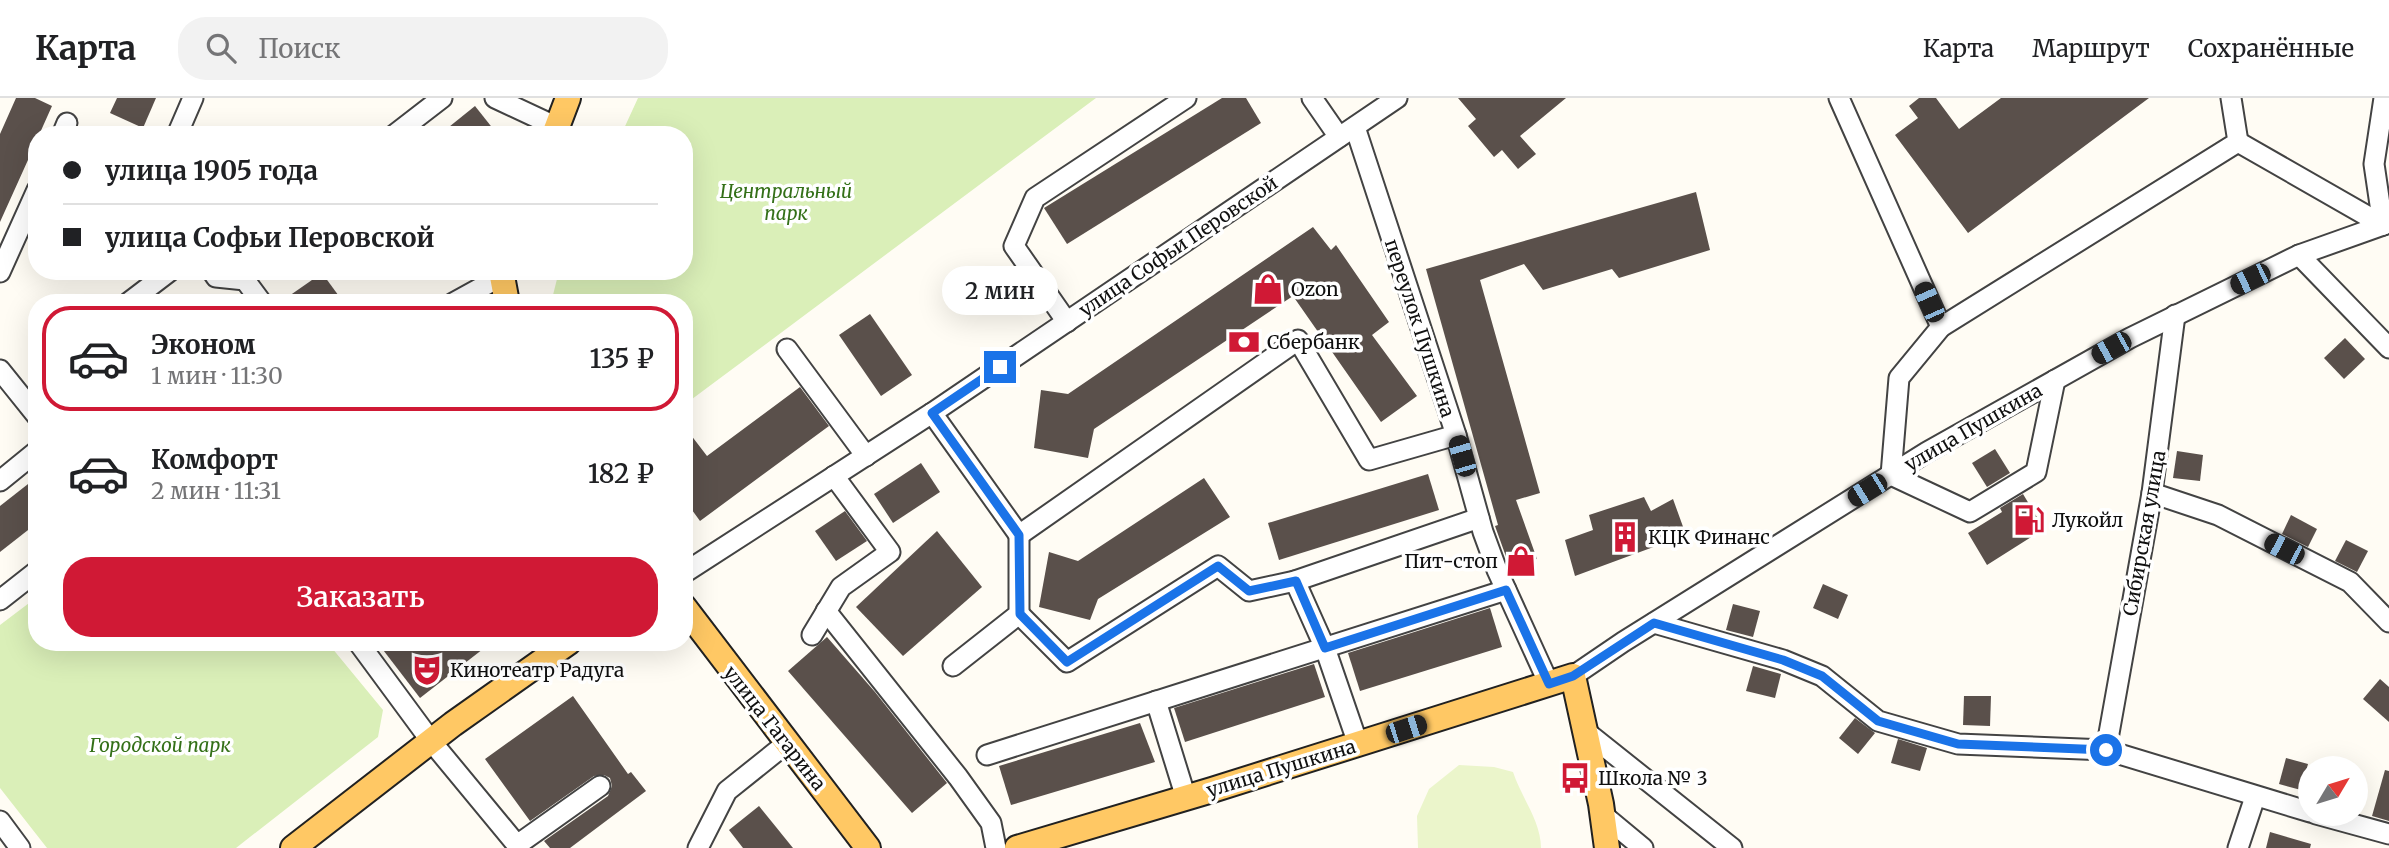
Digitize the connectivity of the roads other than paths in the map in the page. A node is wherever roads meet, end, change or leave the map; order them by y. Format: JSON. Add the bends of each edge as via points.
{"nodes":[{"id":1,"x":193,"y":98,"type":"edge"},
{"id":2,"x":442,"y":98,"type":"edge"},
{"id":3,"x":495,"y":98,"type":"edge"},
{"id":4,"x":568,"y":98,"type":"edge"},
{"id":5,"x":1186,"y":98,"type":"edge"},
{"id":6,"x":1312,"y":98,"type":"edge"},
{"id":7,"x":1397,"y":98,"type":"edge"},
{"id":8,"x":1839,"y":98,"type":"edge"},
{"id":9,"x":2231,"y":98,"type":"edge"},
{"id":10,"x":2384,"y":98,"type":"edge"},
{"id":11,"x":181,"y":126,"type":"edge"},
{"id":12,"x":406,"y":126,"type":"edge"},
{"id":13,"x":546,"y":126,"type":"edge"},
{"id":14,"x":557,"y":126,"type":"edge"},
{"id":15,"x":1347,"y":132,"type":"junction"},
{"id":16,"x":2238,"y":142,"type":"junction"},
{"id":17,"x":28,"y":210,"type":"edge"},
{"id":18,"x":2386,"y":224,"type":"edge"},
{"id":19,"x":2299,"y":255,"type":"junction"},
{"id":20,"x":0,"y":272,"type":"edge"},
{"id":21,"x":158,"y":280,"type":"edge"},
{"id":22,"x":493,"y":280,"type":"edge"},
{"id":23,"x":140,"y":294,"type":"edge"},
{"id":24,"x":469,"y":294,"type":"edge"},
{"id":25,"x":2175,"y":316,"type":"junction"},
{"id":26,"x":1067,"y":322,"type":"junction"},
{"id":27,"x":1941,"y":327,"type":"junction"},
{"id":28,"x":2389,"y":348,"type":"edge"},
{"id":29,"x":787,"y":349,"type":"dead end"},
{"id":30,"x":0,"y":370,"type":"edge"},
{"id":31,"x":2055,"y":380,"type":"junction"},
{"id":32,"x":28,"y":405,"type":"edge"},
{"id":33,"x":932,"y":413,"type":"junction"},
{"id":34,"x":1455,"y":435,"type":"junction"},
{"id":35,"x":866,"y":456,"type":"junction"},
{"id":36,"x":28,"y":458,"type":"edge"},
{"id":37,"x":1891,"y":475,"type":"junction"},
{"id":38,"x":834,"y":476,"type":"junction"},
{"id":39,"x":0,"y":481,"type":"edge"},
{"id":40,"x":2152,"y":493,"type":"junction"},
{"id":41,"x":1479,"y":518,"type":"junction"},
{"id":42,"x":1019,"y":535,"type":"junction"},
{"id":43,"x":693,"y":567,"type":"edge"},
{"id":44,"x":28,"y":578,"type":"edge"},
{"id":45,"x":1296,"y":581,"type":"junction"},
{"id":46,"x":1506,"y":590,"type":"junction"},
{"id":47,"x":0,"y":600,"type":"edge"},
{"id":48,"x":826,"y":611,"type":"junction"},
{"id":49,"x":1020,"y":614,"type":"junction"},
{"id":50,"x":693,"y":619,"type":"edge"},
{"id":51,"x":2389,"y":622,"type":"edge"},
{"id":52,"x":1654,"y":623,"type":"junction"},
{"id":53,"x":812,"y":635,"type":"dead end"},
{"id":54,"x":1325,"y":648,"type":"junction"},
{"id":55,"x":365,"y":651,"type":"edge"},
{"id":56,"x":556,"y":651,"type":"edge"},
{"id":57,"x":953,"y":666,"type":"dead end"},
{"id":58,"x":1573,"y":676,"type":"junction"},
{"id":59,"x":1549,"y":684,"type":"junction"},
{"id":60,"x":1156,"y":701,"type":"junction"},
{"id":61,"x":1585,"y":731,"type":"junction"},
{"id":62,"x":431,"y":741,"type":"junction"},
{"id":63,"x":787,"y":743,"type":"junction"},
{"id":64,"x":1358,"y":744,"type":"junction"},
{"id":65,"x":2106,"y":750,"type":"junction"},
{"id":66,"x":987,"y":755,"type":"dead end"},
{"id":67,"x":600,"y":786,"type":"dead end"},
{"id":68,"x":2255,"y":797,"type":"junction"},
{"id":69,"x":1186,"y":798,"type":"junction"},
{"id":70,"x":2298,"y":809,"type":"edge"},
{"id":71,"x":1602,"y":814,"type":"junction"},
{"id":72,"x":0,"y":821,"type":"edge"},
{"id":73,"x":2360,"y":826,"type":"edge"},
{"id":74,"x":2389,"y":834,"type":"edge"},
{"id":75,"x":20,"y":848,"type":"edge"},
{"id":76,"x":293,"y":848,"type":"edge"},
{"id":77,"x":698,"y":848,"type":"edge"},
{"id":78,"x":868,"y":848,"type":"edge"},
{"id":79,"x":996,"y":848,"type":"edge"},
{"id":80,"x":1017,"y":848,"type":"edge"},
{"id":81,"x":1607,"y":848,"type":"edge"},
{"id":82,"x":1643,"y":848,"type":"edge"},
{"id":83,"x":1732,"y":848,"type":"edge"},
{"id":84,"x":2238,"y":848,"type":"edge"}],
"edges":[{"from":1,"to":11,"type":"street"},
{"from":2,"to":12,"type":"street"},
{"from":3,"to":13,"type":"street"},
{"from":4,"to":14,"type":"main road"},
{"from":5,"to":26,"type":"street","via":[[1035,198],[1014,246]]},
{"from":6,"to":15,"type":"street","name":"переулок Пушкина"},
{"from":7,"to":15,"type":"street","name":"улица Софьи Перовской"},
{"from":8,"to":27,"type":"street"},
{"from":9,"to":16,"type":"street"},
{"from":10,"to":18,"type":"street","via":[[2374,164]]},
{"from":15,"to":26,"type":"street","name":"улица Софьи Перовской"},
{"from":15,"to":34,"type":"street","name":"переулок Пушкина"},
{"from":16,"to":18,"type":"street"},
{"from":16,"to":27,"type":"street"},
{"from":17,"to":20,"type":"street"},
{"from":18,"to":19,"type":"street","name":"улица Пушкина"},
{"from":19,"to":25,"type":"street","name":"улица Пушкина"},
{"from":19,"to":28,"type":"street"},
{"from":21,"to":23,"type":"street"},
{"from":22,"to":24,"type":"street"},
{"from":25,"to":31,"type":"street","name":"улица Пушкина"},
{"from":25,"to":40,"type":"street","name":"Сибирская улица"},
{"from":26,"to":33,"type":"street","name":"улица Софьи Перовской"},
{"from":27,"to":37,"type":"street","via":[[1899,378]]},
{"from":29,"to":35,"type":"street"},
{"from":30,"to":32,"type":"street"},
{"from":31,"to":37,"type":"street","name":"улица Пушкина"},
{"from":31,"to":37,"type":"street","via":[[2036,472],[1970,512]]},
{"from":33,"to":35,"type":"street","name":"улица Софьи Перовской"},
{"from":33,"to":42,"type":"street"},
{"from":34,"to":41,"type":"street","name":"переулок Пушкина"},
{"from":34,"to":42,"type":"street","via":[[1368,460],[1298,340]]},
{"from":35,"to":38,"type":"street","name":"улица Софьи Перовской"},
{"from":36,"to":39,"type":"street"},
{"from":37,"to":52,"type":"street","name":"улица Пушкина"},
{"from":38,"to":43,"type":"street","name":"улица Софьи Перовской"},
{"from":38,"to":48,"type":"street","via":[[890,552],[841,587]]},
{"from":40,"to":51,"type":"street","via":[[2218,515],[2350,582]]},
{"from":40,"to":65,"type":"street","name":"Сибирская улица"},
{"from":41,"to":45,"type":"street"},
{"from":41,"to":46,"type":"street","name":"переулок Пушкина"},
{"from":42,"to":49,"type":"street"},
{"from":44,"to":47,"type":"street"},
{"from":45,"to":49,"type":"street","via":[[1249,591],[1218,566],[1067,662]]},
{"from":45,"to":54,"type":"street"},
{"from":46,"to":54,"type":"street"},
{"from":46,"to":59,"type":"street","name":"переулок Пушкина"},
{"from":48,"to":53,"type":"street"},
{"from":48,"to":79,"type":"street","via":[[991,823]]},
{"from":49,"to":57,"type":"street"},
{"from":50,"to":63,"type":"main road","name":"улица Гагарина"},
{"from":52,"to":58,"type":"street","name":"улица Пушкина"},
{"from":52,"to":65,"type":"street","via":[[1783,660],[1822,676],[1878,721],[1958,744]]},
{"from":54,"to":60,"type":"street"},
{"from":54,"to":64,"type":"street"},
{"from":55,"to":62,"type":"street"},
{"from":56,"to":62,"type":"main road"},
{"from":58,"to":59,"type":"main road","name":"улица Пушкина"},
{"from":58,"to":61,"type":"main road"},
{"from":59,"to":64,"type":"main road","name":"улица Пушкина"},
{"from":60,"to":66,"type":"street"},
{"from":60,"to":69,"type":"street"},
{"from":61,"to":71,"type":"main road"},
{"from":61,"to":83,"type":"street"},
{"from":62,"to":67,"type":"street","via":[[517,845]]},
{"from":62,"to":76,"type":"main road"},
{"from":63,"to":77,"type":"street","via":[[727,791]]},
{"from":63,"to":78,"type":"main road","name":"улица Гагарина"},
{"from":64,"to":69,"type":"main road","name":"улица Пушкина"},
{"from":65,"to":68,"type":"street"},
{"from":68,"to":70,"type":"street"},
{"from":68,"to":84,"type":"street"},
{"from":69,"to":80,"type":"main road","name":"улица Пушкина"},
{"from":71,"to":81,"type":"main road"},
{"from":71,"to":82,"type":"street"},
{"from":72,"to":75,"type":"street"},
{"from":73,"to":74,"type":"street"}]}
